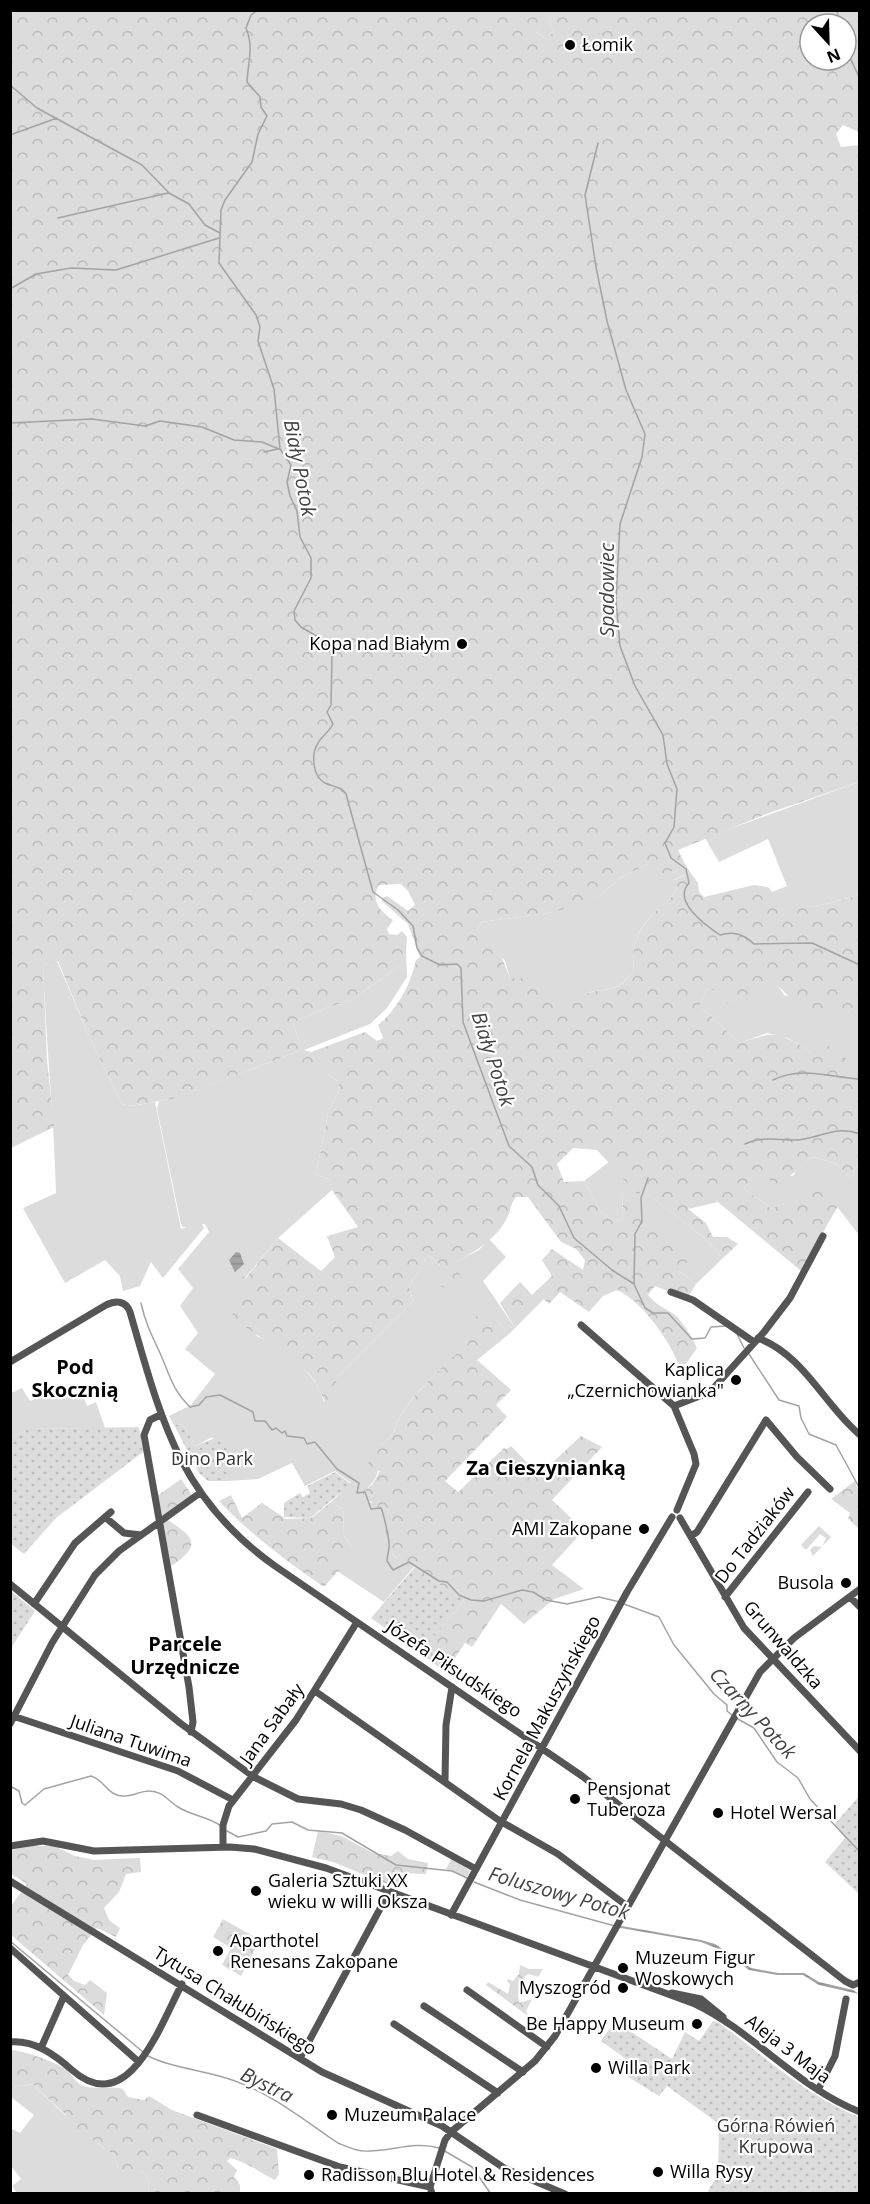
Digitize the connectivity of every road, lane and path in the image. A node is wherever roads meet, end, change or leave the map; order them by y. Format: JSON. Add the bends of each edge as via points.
{"nodes":[{"id":1,"x":823,"y":1236,"type":"dead end"},
{"id":2,"x":671,"y":1292,"type":"dead end"},
{"id":3,"x":581,"y":1325,"type":"dead end"},
{"id":4,"x":751,"y":1345,"type":"junction"},
{"id":5,"x":10,"y":1362,"type":"edge"},
{"id":6,"x":674,"y":1406,"type":"junction"},
{"id":7,"x":160,"y":1415,"type":"junction"},
{"id":8,"x":860,"y":1435,"type":"edge"},
{"id":9,"x":830,"y":1489,"type":"dead end"},
{"id":10,"x":808,"y":1492,"type":"dead end"},
{"id":11,"x":200,"y":1493,"type":"junction"},
{"id":12,"x":676,"y":1515,"type":"junction"},
{"id":13,"x":159,"y":1522,"type":"junction"},
{"id":14,"x":141,"y":1535,"type":"junction"},
{"id":15,"x":691,"y":1536,"type":"junction"},
{"id":16,"x":10,"y":1584,"type":"edge"},
{"id":17,"x":860,"y":1589,"type":"edge"},
{"id":18,"x":850,"y":1596,"type":"junction"},
{"id":19,"x":725,"y":1597,"type":"junction"},
{"id":20,"x":34,"y":1604,"type":"junction"},
{"id":21,"x":860,"y":1607,"type":"edge"},
{"id":22,"x":357,"y":1622,"type":"junction"},
{"id":23,"x":62,"y":1628,"type":"junction"},
{"id":24,"x":772,"y":1659,"type":"junction"},
{"id":25,"x":452,"y":1687,"type":"junction"},
{"id":26,"x":315,"y":1691,"type":"junction"},
{"id":27,"x":16,"y":1717,"type":"junction"},
{"id":28,"x":10,"y":1724,"type":"edge"},
{"id":29,"x":191,"y":1732,"type":"junction"},
{"id":30,"x":542,"y":1748,"type":"junction"},
{"id":31,"x":860,"y":1751,"type":"edge"},
{"id":32,"x":253,"y":1776,"type":"junction"},
{"id":33,"x":445,"y":1780,"type":"junction"},
{"id":34,"x":233,"y":1800,"type":"junction"},
{"id":35,"x":503,"y":1822,"type":"junction"},
{"id":36,"x":664,"y":1841,"type":"junction"},
{"id":37,"x":10,"y":1846,"type":"edge"},
{"id":38,"x":223,"y":1847,"type":"junction"},
{"id":39,"x":474,"y":1873,"type":"junction"},
{"id":40,"x":10,"y":1881,"type":"edge"},
{"id":41,"x":389,"y":1892,"type":"junction"},
{"id":42,"x":627,"y":1906,"type":"junction"},
{"id":43,"x":451,"y":1915,"type":"junction"},
{"id":44,"x":10,"y":1948,"type":"edge"},
{"id":45,"x":592,"y":1968,"type":"junction"},
{"id":46,"x":860,"y":1982,"type":"edge"},
{"id":47,"x":182,"y":1984,"type":"junction"},
{"id":48,"x":467,"y":1990,"type":"dead end"},
{"id":49,"x":64,"y":1996,"type":"junction"},
{"id":50,"x":846,"y":1999,"type":"dead end"},
{"id":51,"x":424,"y":2006,"type":"dead end"},
{"id":52,"x":394,"y":2024,"type":"dead end"},
{"id":53,"x":10,"y":2042,"type":"edge"},
{"id":54,"x":547,"y":2047,"type":"junction"},
{"id":55,"x":41,"y":2048,"type":"junction"},
{"id":56,"x":300,"y":2058,"type":"junction"},
{"id":57,"x":141,"y":2060,"type":"junction"},
{"id":58,"x":523,"y":2072,"type":"junction"},
{"id":59,"x":818,"y":2090,"type":"junction"},
{"id":60,"x":498,"y":2093,"type":"junction"},
{"id":61,"x":860,"y":2112,"type":"edge"},
{"id":62,"x":197,"y":2115,"type":"dead end"},
{"id":63,"x":451,"y":2132,"type":"junction"},
{"id":64,"x":431,"y":2190,"type":"edge"},
{"id":65,"x":565,"y":2193,"type":"edge"}],
"edges":[{"from":1,"to":4,"type":"street","via":[[790,1298]]},
{"from":2,"to":4,"type":"street","via":[[693,1300]]},
{"from":3,"to":6,"type":"street"},
{"from":4,"to":6,"type":"street","via":[[710,1392]]},
{"from":4,"to":8,"type":"street","via":[[776,1346]]},
{"from":5,"to":7,"type":"street","name":"Józefa Piłsudskiego","via":[[106,1305],[124,1304],[130,1312]]},
{"from":6,"to":12,"type":"street","name":"Kornela Makuszyńskiego","via":[[696,1464]]},
{"from":7,"to":11,"type":"street","name":"Józefa Piłsudskiego","via":[[177,1456]]},
{"from":7,"to":13,"type":"street","via":[[150,1420],[144,1435]]},
{"from":9,"to":15,"type":"street","via":[[766,1420]]},
{"from":10,"to":19,"type":"street","name":"Do Tadziaków"},
{"from":11,"to":13,"type":"street"},
{"from":11,"to":22,"type":"street","name":"Józefa Piłsudskiego","via":[[255,1551]]},
{"from":12,"to":15,"type":"street","name":"Grunwaldzka"},
{"from":12,"to":30,"type":"street","name":"Kornela Makuszyńskiego","via":[[621,1603]]},
{"from":13,"to":14,"type":"street"},
{"from":13,"to":29,"type":"street","via":[[189,1688]]},
{"from":14,"to":20,"type":"street","via":[[124,1533],[108,1514],[75,1543]]},
{"from":14,"to":23,"type":"street","via":[[95,1575]]},
{"from":15,"to":19,"type":"street","name":"Grunwaldzka"},
{"from":16,"to":20,"type":"street"},
{"from":17,"to":18,"type":"street"},
{"from":18,"to":21,"type":"street"},
{"from":18,"to":24,"type":"street"},
{"from":19,"to":24,"type":"street","name":"Grunwaldzka","via":[[742,1626]]},
{"from":20,"to":23,"type":"street"},
{"from":22,"to":25,"type":"street","name":"Józefa Piłsudskiego"},
{"from":22,"to":26,"type":"street","name":"Jana Sabały"},
{"from":23,"to":27,"type":"street"},
{"from":23,"to":29,"type":"street"},
{"from":24,"to":31,"type":"street","name":"Grunwaldzka"},
{"from":24,"to":36,"type":"street","via":[[758,1675]]},
{"from":25,"to":30,"type":"street","name":"Józefa Piłsudskiego"},
{"from":25,"to":33,"type":"street","via":[[446,1725]]},
{"from":26,"to":32,"type":"street","name":"Jana Sabały"},
{"from":26,"to":33,"type":"street"},
{"from":27,"to":28,"type":"street"},
{"from":27,"to":34,"type":"street","name":"Juliana Tuwima","via":[[178,1771]]},
{"from":29,"to":32,"type":"street"},
{"from":30,"to":35,"type":"street","name":"Kornela Makuszyńskiego"},
{"from":30,"to":36,"type":"street","name":"Józefa Piłsudskiego"},
{"from":32,"to":34,"type":"street","name":"Jana Sabały"},
{"from":32,"to":39,"type":"street","via":[[298,1799],[361,1810],[415,1835]]},
{"from":33,"to":35,"type":"street"},
{"from":34,"to":38,"type":"street","name":"Jana Sabały","via":[[224,1821]]},
{"from":35,"to":39,"type":"street","name":"Kornela Makuszyńskiego"},
{"from":35,"to":42,"type":"street","via":[[555,1852]]},
{"from":36,"to":42,"type":"street"},
{"from":36,"to":46,"type":"street","name":"Józefa Piłsudskiego","via":[[844,1981],[853,1985]]},
{"from":37,"to":38,"type":"street","name":"Aleja 3 Maja","via":[[50,1841],[94,1851]]},
{"from":38,"to":41,"type":"street","name":"Aleja 3 Maja","via":[[250,1848],[305,1862]]},
{"from":39,"to":43,"type":"street","name":"Kornela Makuszyńskiego"},
{"from":40,"to":47,"type":"street","name":"Tytusa Chałubińskiego"},
{"from":41,"to":43,"type":"street","name":"Aleja 3 Maja"},
{"from":41,"to":56,"type":"street"},
{"from":42,"to":45,"type":"street"},
{"from":43,"to":45,"type":"street","name":"Aleja 3 Maja"},
{"from":44,"to":49,"type":"street"},
{"from":45,"to":54,"type":"street"},
{"from":45,"to":59,"type":"street","name":"Aleja 3 Maja","via":[[690,1998],[712,2009]]},
{"from":47,"to":56,"type":"street","name":"Tytusa Chałubińskiego"},
{"from":47,"to":57,"type":"street"},
{"from":48,"to":54,"type":"street"},
{"from":49,"to":55,"type":"street"},
{"from":49,"to":57,"type":"street"},
{"from":50,"to":59,"type":"street","via":[[835,2056]]},
{"from":51,"to":58,"type":"street"},
{"from":52,"to":60,"type":"street"},
{"from":53,"to":55,"type":"street"},
{"from":54,"to":58,"type":"street"},
{"from":55,"to":57,"type":"street","via":[[83,2079],[98,2084],[124,2079]]},
{"from":56,"to":63,"type":"street","name":"Tytusa Chałubińskiego","via":[[350,2087]]},
{"from":58,"to":60,"type":"street"},
{"from":59,"to":61,"type":"street","name":"Aleja 3 Maja"},
{"from":60,"to":63,"type":"street"},
{"from":62,"to":64,"type":"street","via":[[340,2167]]},
{"from":63,"to":64,"type":"street","via":[[444,2143]]},
{"from":63,"to":65,"type":"street","name":"Tytusa Chałubińskiego","via":[[510,2171]]}]}
